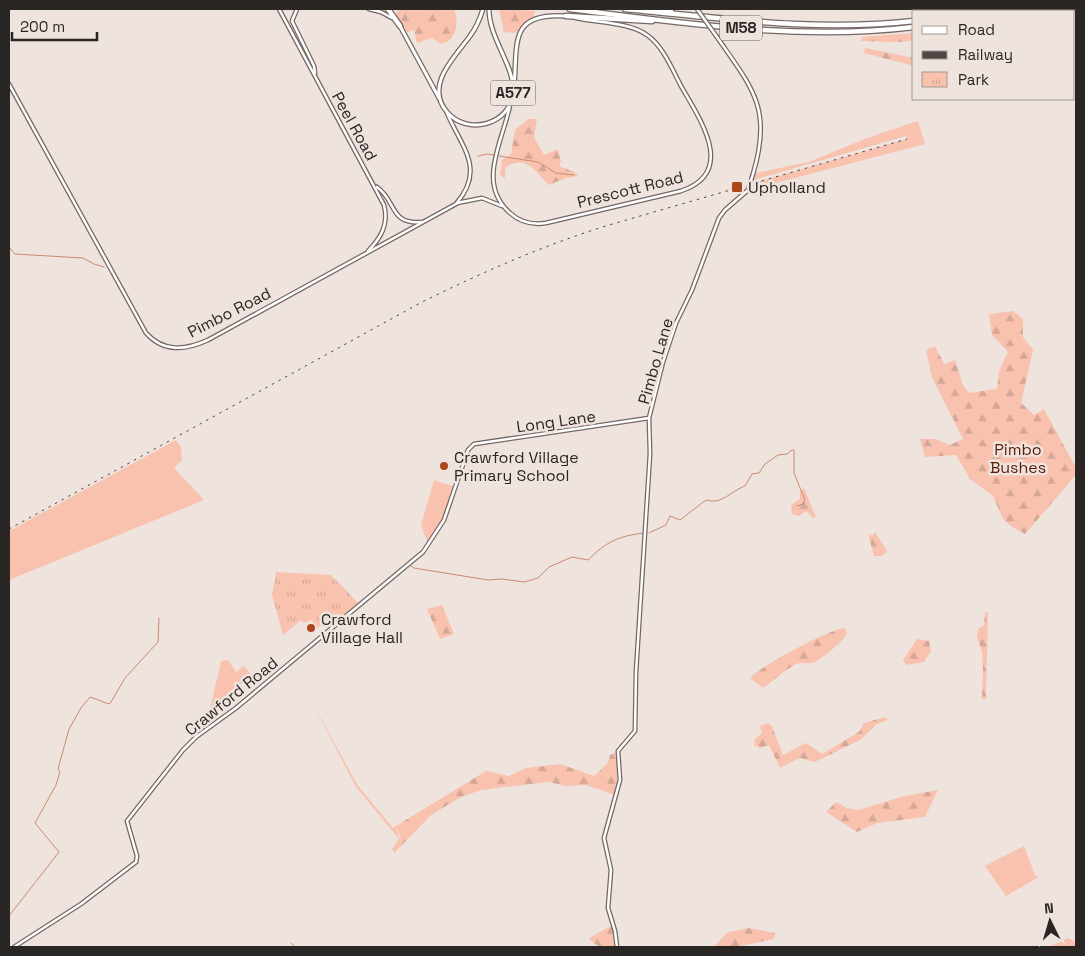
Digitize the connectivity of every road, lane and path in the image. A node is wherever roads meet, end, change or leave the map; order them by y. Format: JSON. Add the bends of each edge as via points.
{"nodes":[{"id":1,"x":279,"y":9,"type":"edge"},
{"id":2,"x":297,"y":9,"type":"edge"},
{"id":3,"x":369,"y":9,"type":"edge"},
{"id":4,"x":388,"y":9,"type":"edge"},
{"id":5,"x":483,"y":9,"type":"edge"},
{"id":6,"x":489,"y":9,"type":"edge"},
{"id":7,"x":570,"y":9,"type":"edge"},
{"id":8,"x":625,"y":9,"type":"edge"},
{"id":9,"x":660,"y":9,"type":"edge"},
{"id":10,"x":698,"y":9,"type":"edge"},
{"id":11,"x":688,"y":15,"type":"junction"},
{"id":12,"x":566,"y":16,"type":"junction"},
{"id":13,"x":666,"y":20,"type":"junction"},
{"id":14,"x":912,"y":21,"type":"edge"},
{"id":15,"x":400,"y":26,"type":"junction"},
{"id":16,"x":912,"y":27,"type":"edge"},
{"id":17,"x":315,"y":77,"type":"junction"},
{"id":18,"x":9,"y":84,"type":"edge"},
{"id":19,"x":513,"y":90,"type":"junction"},
{"id":20,"x":512,"y":99,"type":"junction"},
{"id":21,"x":440,"y":101,"type":"junction"},
{"id":22,"x":446,"y":112,"type":"junction"},
{"id":23,"x":376,"y":186,"type":"junction"},
{"id":24,"x":456,"y":204,"type":"junction"},
{"id":25,"x":502,"y":206,"type":"junction"},
{"id":26,"x":424,"y":222,"type":"junction"},
{"id":27,"x":365,"y":254,"type":"junction"},
{"id":28,"x":649,"y":418,"type":"junction"},
{"id":29,"x":468,"y":450,"type":"joint"},
{"id":30,"x":14,"y":947,"type":"edge"},
{"id":31,"x":617,"y":947,"type":"edge"}],
"edges":[{"from":1,"to":17,"type":"street","name":"Peel Road"},
{"from":2,"to":17,"type":"street","name":"Peel Road","via":[[292,22],[314,66]]},
{"from":3,"to":15,"type":"street","via":[[387,14]]},
{"from":4,"to":15,"type":"highway"},
{"from":5,"to":21,"type":"main road","via":[[471,35],[442,74]]},
{"from":6,"to":19,"type":"main road","number":"A577","via":[[492,32]]},
{"from":7,"to":13,"type":"highway","number":"M58"},
{"from":8,"to":11,"type":"highway","number":"M58"},
{"from":9,"to":11,"type":"highway","number":"M58"},
{"from":10,"to":28,"type":"street","name":"Pimbo Lane","bridge":true,"via":[[753,91],[760,116],[754,174],[748,190],[719,218],[670,338]]},
{"from":11,"to":14,"type":"highway","number":"M58","via":[[803,26]]},
{"from":12,"to":13,"type":"highway"},
{"from":12,"to":19,"type":"main road","name":"Prescott Road","number":"A577","via":[[536,18],[523,27],[514,50]]},
{"from":12,"to":25,"type":"street","name":"Prescott Road","via":[[634,29],[654,40],[707,133],[711,146],[710,162],[700,180],[686,190],[546,222],[525,222]]},
{"from":13,"to":16,"type":"highway","number":"M58","via":[[812,32],[866,32]]},
{"from":15,"to":21,"type":"main road","number":"A577"},
{"from":17,"to":23,"type":"street","name":"Peel Road"},
{"from":18,"to":27,"type":"street","name":"Pimbo Road","via":[[142,327],[154,340],[174,348],[195,346]]},
{"from":19,"to":20,"type":"main road","number":"A577"},
{"from":20,"to":22,"type":"main road","number":"A577","via":[[502,115],[481,125],[467,125]]},
{"from":20,"to":25,"type":"street","via":[[492,170],[492,182]]},
{"from":21,"to":22,"type":"main road","number":"A577"},
{"from":22,"to":24,"type":"street","name":"Pimbo Road","via":[[469,158],[471,171],[470,182]]},
{"from":23,"to":26,"type":"street","name":"Peel Road","via":[[384,192],[401,219]]},
{"from":23,"to":27,"type":"street","name":"Peel Road","via":[[384,205],[386,222],[380,238]]},
{"from":24,"to":25,"type":"street","via":[[482,198]]},
{"from":24,"to":26,"type":"street","name":"Pimbo Road"},
{"from":26,"to":27,"type":"street","name":"Pimbo Road"},
{"from":28,"to":29,"type":"street","name":"Long Lane","via":[[474,444]]},
{"from":28,"to":31,"type":"street","name":"Pimbo Lane","via":[[650,454],[635,731],[618,751],[621,774],[604,834],[611,870],[608,908]]},
{"from":29,"to":30,"type":"street","name":"Crawford Road","via":[[444,520],[423,552],[236,708],[196,737],[127,821],[136,862],[81,904]]}]}
